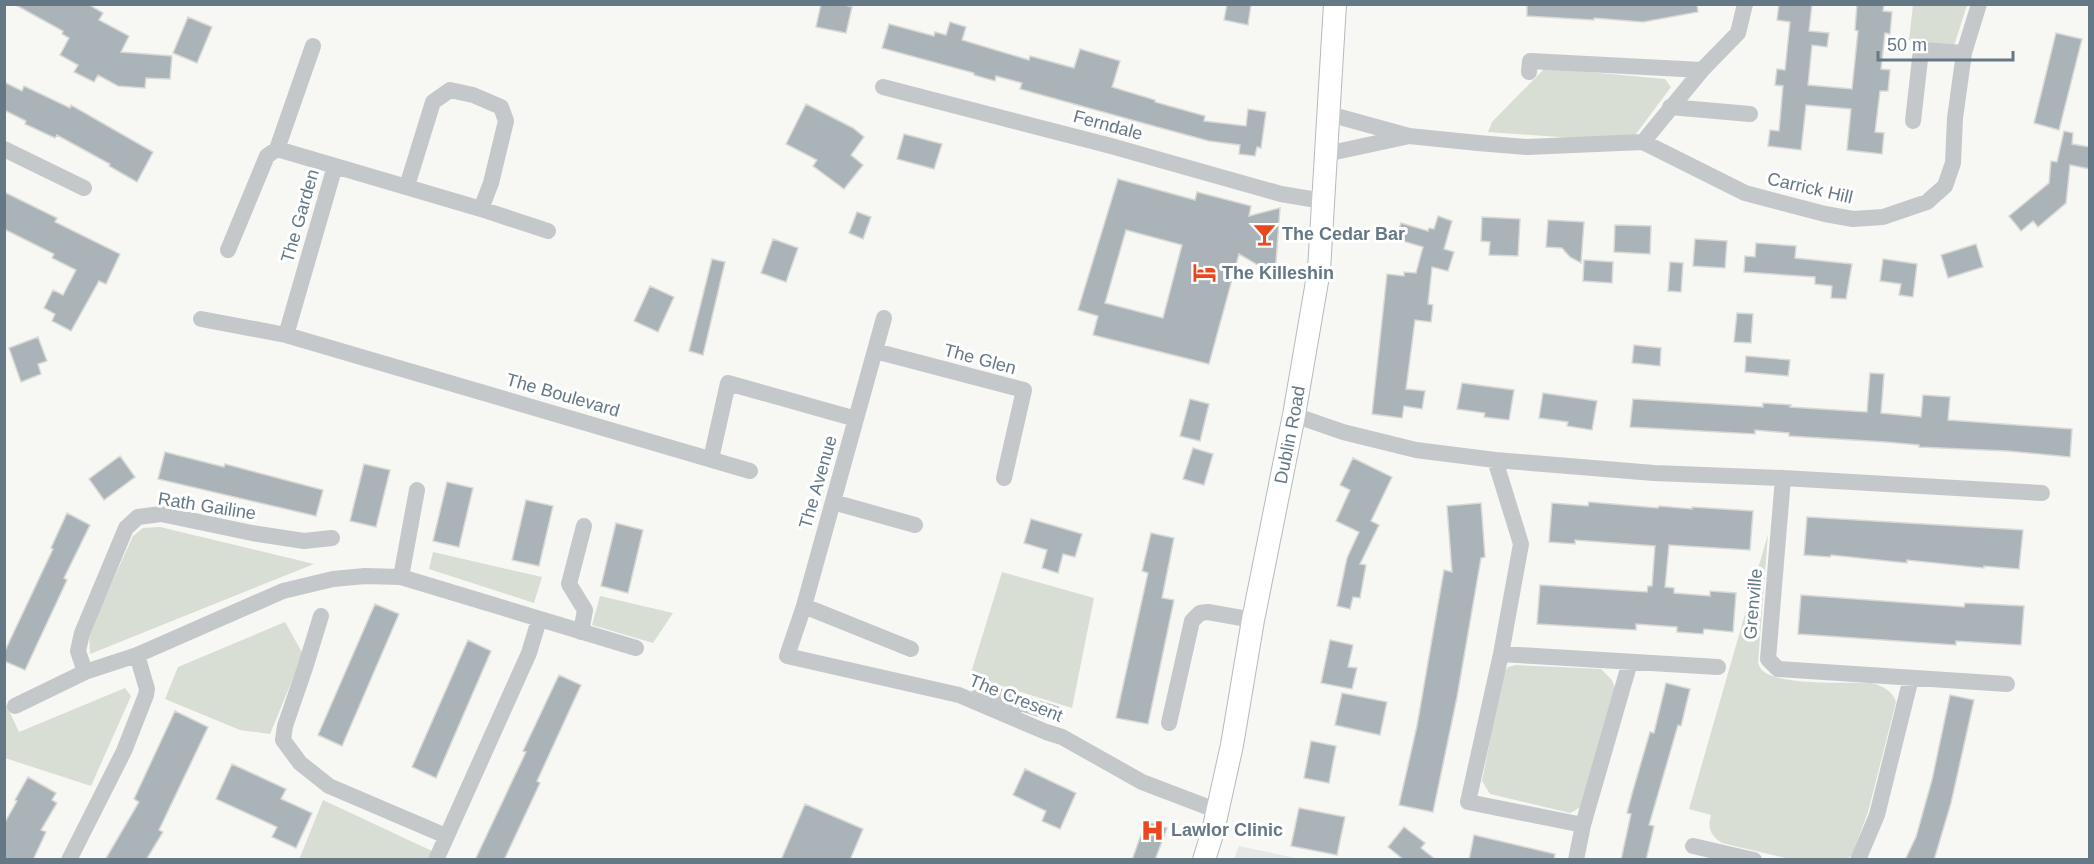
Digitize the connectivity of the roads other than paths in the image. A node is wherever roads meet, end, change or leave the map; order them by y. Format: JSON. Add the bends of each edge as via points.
{"nodes":[{"id":1,"x":1335,"y":4,"type":"edge"},
{"id":2,"x":1745,"y":4,"type":"edge"},
{"id":3,"x":1979,"y":4,"type":"edge"},
{"id":4,"x":313,"y":46,"type":"dead end"},
{"id":5,"x":1964,"y":53,"type":"junction"},
{"id":6,"x":1702,"y":70,"type":"junction"},
{"id":7,"x":1529,"y":72,"type":"dead end"},
{"id":8,"x":883,"y":87,"type":"dead end"},
{"id":9,"x":1670,"y":107,"type":"junction"},
{"id":10,"x":1329,"y":114,"type":"junction"},
{"id":11,"x":1750,"y":114,"type":"dead end"},
{"id":12,"x":1913,"y":121,"type":"dead end"},
{"id":13,"x":1409,"y":136,"type":"junction"},
{"id":14,"x":1643,"y":142,"type":"junction"},
{"id":15,"x":4,"y":149,"type":"edge"},
{"id":16,"x":277,"y":149,"type":"junction"},
{"id":17,"x":1326,"y":154,"type":"junction"},
{"id":18,"x":335,"y":166,"type":"junction"},
{"id":19,"x":407,"y":186,"type":"junction"},
{"id":20,"x":84,"y":188,"type":"dead end"},
{"id":21,"x":1323,"y":201,"type":"junction"},
{"id":22,"x":481,"y":209,"type":"junction"},
{"id":23,"x":548,"y":231,"type":"dead end"},
{"id":24,"x":228,"y":250,"type":"dead end"},
{"id":25,"x":884,"y":318,"type":"dead end"},
{"id":26,"x":201,"y":319,"type":"dead end"},
{"id":27,"x":286,"y":335,"type":"junction"},
{"id":28,"x":875,"y":351,"type":"junction"},
{"id":29,"x":1294,"y":415,"type":"junction"},
{"id":30,"x":856,"y":419,"type":"junction"},
{"id":31,"x":711,"y":459,"type":"junction"},
{"id":32,"x":1495,"y":460,"type":"junction"},
{"id":33,"x":750,"y":471,"type":"dead end"},
{"id":34,"x":1004,"y":478,"type":"dead end"},
{"id":35,"x":1783,"y":478,"type":"junction"},
{"id":36,"x":417,"y":490,"type":"dead end"},
{"id":37,"x":2042,"y":493,"type":"dead end"},
{"id":38,"x":833,"y":502,"type":"junction"},
{"id":39,"x":915,"y":525,"type":"dead end"},
{"id":40,"x":584,"y":526,"type":"dead end"},
{"id":41,"x":332,"y":538,"type":"dead end"},
{"id":42,"x":401,"y":578,"type":"junction"},
{"id":43,"x":804,"y":606,"type":"junction"},
{"id":44,"x":321,"y":616,"type":"dead end"},
{"id":45,"x":539,"y":620,"type":"junction"},
{"id":46,"x":1253,"y":620,"type":"junction"},
{"id":47,"x":581,"y":632,"type":"junction"},
{"id":48,"x":636,"y":648,"type":"dead end"},
{"id":49,"x":911,"y":649,"type":"dead end"},
{"id":50,"x":1501,"y":654,"type":"junction"},
{"id":51,"x":137,"y":655,"type":"junction"},
{"id":52,"x":786,"y":656,"type":"joint"},
{"id":53,"x":1630,"y":662,"type":"junction"},
{"id":54,"x":1718,"y":667,"type":"dead end"},
{"id":55,"x":85,"y":672,"type":"junction"},
{"id":56,"x":1911,"y":678,"type":"junction"},
{"id":57,"x":2007,"y":684,"type":"dead end"},
{"id":58,"x":980,"y":690,"type":"dead end"},
{"id":59,"x":15,"y":706,"type":"dead end"},
{"id":60,"x":1014,"y":709,"type":"junction"},
{"id":61,"x":1056,"y":714,"type":"dead end"},
{"id":62,"x":1169,"y":723,"type":"dead end"},
{"id":63,"x":1218,"y":811,"type":"junction"},
{"id":64,"x":1583,"y":825,"type":"junction"},
{"id":65,"x":446,"y":836,"type":"junction"},
{"id":66,"x":1693,"y":846,"type":"dead end"},
{"id":67,"x":69,"y":860,"type":"edge"},
{"id":68,"x":436,"y":860,"type":"edge"},
{"id":69,"x":1204,"y":860,"type":"edge"},
{"id":70,"x":1576,"y":860,"type":"edge"},
{"id":71,"x":1754,"y":860,"type":"edge"},
{"id":72,"x":1858,"y":860,"type":"edge"}],
"edges":[{"from":1,"to":10,"type":"main road","name":"Dublin Road"},
{"from":2,"to":6,"type":"street","via":[[1738,33]]},
{"from":3,"to":5,"type":"street","name":"Carrick Hill"},
{"from":4,"to":16,"type":"street"},
{"from":5,"to":12,"type":"street","via":[[1921,50]]},
{"from":5,"to":14,"type":"street","name":"Carrick Hill","via":[[1953,163],[1945,186],[1927,202],[1883,217],[1853,219],[1745,193]]},
{"from":6,"to":7,"type":"street","via":[[1530,61]]},
{"from":6,"to":9,"type":"street"},
{"from":8,"to":21,"type":"street","name":"Ferndale","via":[[1281,194]]},
{"from":9,"to":11,"type":"street"},
{"from":9,"to":14,"type":"street"},
{"from":10,"to":13,"type":"street","name":"Carrick Hill"},
{"from":10,"to":17,"type":"main road","name":"Dublin Road"},
{"from":13,"to":14,"type":"street","name":"Carrick Hill","via":[[1527,147]]},
{"from":13,"to":17,"type":"street","name":"Carrick Hill"},
{"from":15,"to":20,"type":"street"},
{"from":16,"to":18,"type":"street","name":"The Garden"},
{"from":16,"to":24,"type":"street","via":[[267,156]]},
{"from":17,"to":21,"type":"main road","name":"Dublin Road"},
{"from":18,"to":19,"type":"street"},
{"from":18,"to":27,"type":"street","name":"The Garden"},
{"from":19,"to":22,"type":"street"},
{"from":19,"to":22,"type":"street","via":[[433,102],[450,90],[473,95],[501,107],[506,121]]},
{"from":21,"to":29,"type":"main road","name":"Dublin Road","via":[[1319,270]]},
{"from":22,"to":23,"type":"street"},
{"from":25,"to":28,"type":"street","name":"The Avenue"},
{"from":26,"to":27,"type":"street","name":"The Boulevard"},
{"from":27,"to":31,"type":"street","name":"The Boulevard"},
{"from":28,"to":30,"type":"street","name":"The Avenue"},
{"from":28,"to":34,"type":"street","name":"The Glen","via":[[1024,390]]},
{"from":29,"to":32,"type":"street","via":[[1416,450]]},
{"from":29,"to":46,"type":"main road","name":"Dublin Road"},
{"from":30,"to":31,"type":"street","via":[[728,383]]},
{"from":30,"to":38,"type":"street","name":"The Avenue"},
{"from":31,"to":33,"type":"street","name":"The Boulevard"},
{"from":32,"to":35,"type":"street"},
{"from":32,"to":50,"type":"street","via":[[1521,544]]},
{"from":35,"to":37,"type":"street"},
{"from":35,"to":56,"type":"street","name":"Grenville","via":[[1768,659],[1778,669]]},
{"from":36,"to":42,"type":"street"},
{"from":38,"to":39,"type":"street"},
{"from":38,"to":43,"type":"street","name":"The Avenue"},
{"from":40,"to":47,"type":"street","via":[[569,584],[585,610]]},
{"from":41,"to":55,"type":"street","name":"Rath Gailine","via":[[304,540],[252,533],[161,514],[138,517],[126,528],[82,633],[78,651]]},
{"from":42,"to":45,"type":"street"},
{"from":42,"to":51,"type":"street","via":[[333,579],[283,591]]},
{"from":43,"to":49,"type":"street"},
{"from":43,"to":52,"type":"street","name":"The Avenue"},
{"from":44,"to":65,"type":"street","via":[[283,740],[300,763],[329,786]]},
{"from":45,"to":47,"type":"street"},
{"from":45,"to":65,"type":"street","via":[[529,653]]},
{"from":46,"to":62,"type":"street","via":[[1208,612],[1200,613],[1192,621]]},
{"from":46,"to":63,"type":"main road","name":"Dublin Road"},
{"from":47,"to":48,"type":"street"},
{"from":50,"to":53,"type":"street"},
{"from":50,"to":64,"type":"street","via":[[1468,802]]},
{"from":51,"to":55,"type":"street"},
{"from":51,"to":67,"type":"street","via":[[146,695],[124,751]]},
{"from":52,"to":60,"type":"street","name":"The Cresent"},
{"from":53,"to":54,"type":"street"},
{"from":53,"to":64,"type":"street"},
{"from":55,"to":59,"type":"street"},
{"from":56,"to":57,"type":"street","name":"Grenville"},
{"from":56,"to":72,"type":"street","via":[[1877,815]]},
{"from":58,"to":60,"type":"street"},
{"from":60,"to":61,"type":"street"},
{"from":60,"to":63,"type":"street","name":"The Cresent","via":[[1142,782]]},
{"from":63,"to":69,"type":"main road","name":"Dublin Road"},
{"from":64,"to":70,"type":"street"},
{"from":65,"to":68,"type":"street"},
{"from":66,"to":71,"type":"street"}]}
